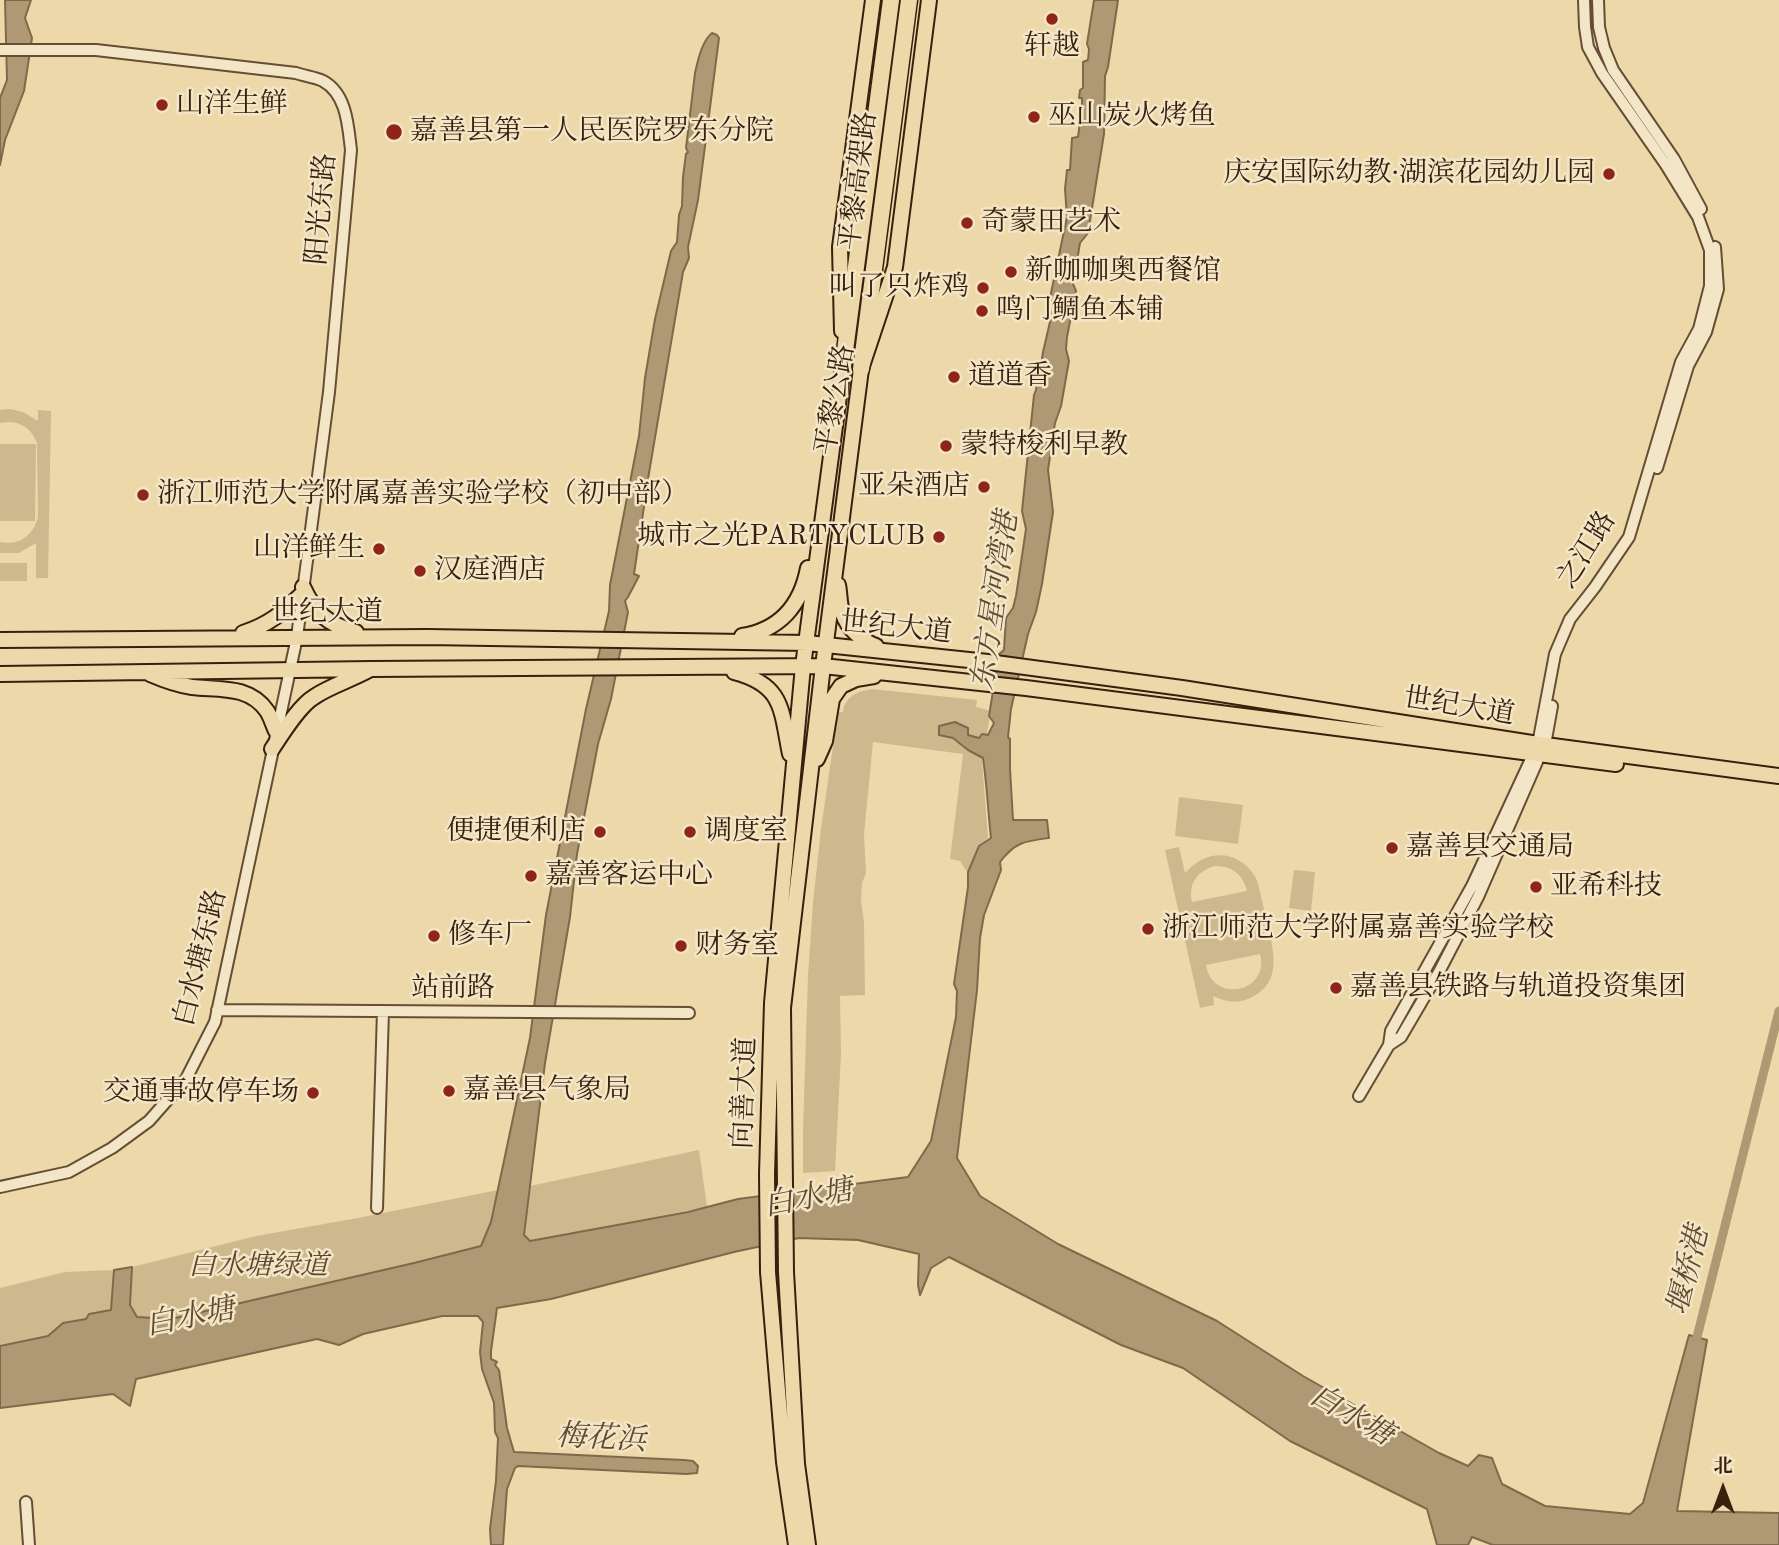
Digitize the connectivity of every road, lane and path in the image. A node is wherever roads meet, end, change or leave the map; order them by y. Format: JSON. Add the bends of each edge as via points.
{"nodes":[{"id":1,"x":873,"y":0,"type":"edge"},
{"id":2,"x":891,"y":0,"type":"edge"},
{"id":3,"x":909,"y":0,"type":"edge"},
{"id":4,"x":929,"y":0,"type":"edge"},
{"id":5,"x":1584,"y":0,"type":"edge"},
{"id":6,"x":1598,"y":0,"type":"edge"},
{"id":7,"x":0,"y":50,"type":"edge"},
{"id":8,"x":843,"y":366,"type":"junction"},
{"id":9,"x":861,"y":369,"type":"junction"},
{"id":10,"x":823,"y":517,"type":"junction"},
{"id":11,"x":835,"y":569,"type":"junction"},
{"id":12,"x":303,"y":591,"type":"junction"},
{"id":13,"x":228,"y":637,"type":"junction"},
{"id":14,"x":297,"y":637,"type":"junction"},
{"id":15,"x":427,"y":637,"type":"junction"},
{"id":16,"x":0,"y":639,"type":"edge"},
{"id":17,"x":712,"y":641,"type":"junction"},
{"id":18,"x":807,"y":643,"type":"junction"},
{"id":19,"x":825,"y":644,"type":"junction"},
{"id":20,"x":894,"y":652,"type":"junction"},
{"id":21,"x":803,"y":666,"type":"junction"},
{"id":22,"x":823,"y":666,"type":"junction"},
{"id":23,"x":712,"y":667,"type":"junction"},
{"id":24,"x":371,"y":669,"type":"junction"},
{"id":25,"x":289,"y":670,"type":"junction"},
{"id":26,"x":146,"y":672,"type":"junction"},
{"id":27,"x":889,"y":673,"type":"junction"},
{"id":28,"x":0,"y":674,"type":"edge"},
{"id":29,"x":276,"y":731,"type":"junction"},
{"id":30,"x":1540,"y":748,"type":"junction"},
{"id":31,"x":272,"y":749,"type":"junction"},
{"id":32,"x":793,"y":768,"type":"junction"},
{"id":33,"x":810,"y":773,"type":"junction"},
{"id":34,"x":1779,"y":776,"type":"edge"},
{"id":35,"x":1779,"y":784,"type":"edge"},
{"id":36,"x":217,"y":1010,"type":"junction"},
{"id":37,"x":383,"y":1011,"type":"junction"},
{"id":38,"x":689,"y":1013,"type":"dead end"},
{"id":39,"x":1359,"y":1096,"type":"dead end"},
{"id":40,"x":0,"y":1186,"type":"edge"},
{"id":41,"x":377,"y":1208,"type":"dead end"},
{"id":42,"x":26,"y":1502,"type":"dead end"},
{"id":43,"x":29,"y":1545,"type":"edge"},
{"id":44,"x":796,"y":1545,"type":"edge"},
{"id":45,"x":808,"y":1545,"type":"edge"}],
"edges":[{"from":1,"to":8,"type":"main road","name":"平黎公路","via":[[840,247]]},
{"from":2,"to":8,"type":"highway","name":"平黎高架路"},
{"from":3,"to":9,"type":"highway","name":"平黎高架路"},
{"from":4,"to":9,"type":"main road","name":"平黎公路","via":[[895,267]]},
{"from":5,"to":30,"type":"street","name":"之江路","via":[[1588,47],[1602,74],[1698,217],[1710,250],[1710,286],[1699,329],[1681,362],[1629,537],[1570,620],[1555,654]]},
{"from":6,"to":30,"type":"street","name":"之江路","via":[[1599,27],[1613,70],[1674,159],[1704,216],[1716,250],[1718,289],[1706,332],[1688,366],[1635,541],[1575,623],[1562,656]]},
{"from":7,"to":12,"type":"street","name":"阳光东路","via":[[96,50],[296,74],[323,82],[339,96],[351,150],[329,392]]},
{"from":8,"to":10,"type":"main road","name":"平黎公路"},
{"from":9,"to":11,"type":"main road","name":"平黎公路"},
{"from":10,"to":17,"type":"main road","via":[[813,540],[805,584],[785,616],[751,634]]},
{"from":10,"to":18,"type":"main road","name":"平黎公路"},
{"from":11,"to":19,"type":"main road","name":"平黎公路"},
{"from":11,"to":20,"type":"main road","via":[[842,613],[849,625],[859,637]]},
{"from":12,"to":13,"type":"main road","via":[[263,627]]},
{"from":12,"to":14,"type":"street","name":"阳光东路"},
{"from":12,"to":15,"type":"main road","via":[[316,612],[340,628]]},
{"from":13,"to":14,"type":"main road","name":"世纪大道"},
{"from":13,"to":16,"type":"main road","name":"世纪大道"},
{"from":14,"to":15,"type":"main road","name":"世纪大道"},
{"from":14,"to":25,"type":"street","name":"阳光东路"},
{"from":15,"to":17,"type":"main road","name":"世纪大道"},
{"from":17,"to":18,"type":"main road","name":"世纪大道"},
{"from":18,"to":19,"type":"main road","name":"世纪大道"},
{"from":18,"to":21,"type":"main road","name":"向善大道"},
{"from":19,"to":20,"type":"main road","name":"世纪大道"},
{"from":19,"to":22,"type":"main road","name":"向善大道"},
{"from":20,"to":30,"type":"main road","name":"世纪大道","via":[[1182,688]]},
{"from":21,"to":22,"type":"main road","name":"世纪大道"},
{"from":21,"to":23,"type":"main road","name":"世纪大道"},
{"from":21,"to":32,"type":"main road","name":"向善大道"},
{"from":22,"to":27,"type":"main road","name":"世纪大道"},
{"from":22,"to":33,"type":"main road","name":"向善大道"},
{"from":23,"to":24,"type":"main road","name":"世纪大道"},
{"from":23,"to":32,"type":"main road","via":[[753,677],[771,690],[781,708]]},
{"from":24,"to":25,"type":"main road","name":"世纪大道"},
{"from":24,"to":31,"type":"main road","via":[[312,698]]},
{"from":25,"to":26,"type":"main road","name":"世纪大道"},
{"from":25,"to":29,"type":"street","name":"白水塘东路"},
{"from":26,"to":28,"type":"main road","name":"世纪大道"},
{"from":26,"to":29,"type":"main road","via":[[173,684],[247,693],[266,711]]},
{"from":27,"to":30,"type":"main road","name":"世纪大道"},
{"from":27,"to":33,"type":"main road","via":[[841,686],[832,699],[825,741]]},
{"from":29,"to":31,"type":"street","name":"白水塘东路"},
{"from":30,"to":34,"type":"main road","name":"世纪大道"},
{"from":30,"to":35,"type":"main road","name":"世纪大道"},
{"from":30,"to":39,"type":"street","name":"之江路"},
{"from":31,"to":36,"type":"street","name":"白水塘东路"},
{"from":32,"to":44,"type":"main road","name":"向善大道","via":[[772,1003],[767,1174],[768,1272],[783,1462]]},
{"from":33,"to":45,"type":"main road","name":"向善大道","via":[[783,1008],[786,1272],[797,1464]]},
{"from":36,"to":37,"type":"street","name":"站前路"},
{"from":36,"to":40,"type":"street","name":"白水塘东路","via":[[186,1079],[149,1121],[69,1172]]},
{"from":37,"to":38,"type":"street","name":"站前路"},
{"from":37,"to":41,"type":"street"},
{"from":42,"to":43,"type":"street"}]}
